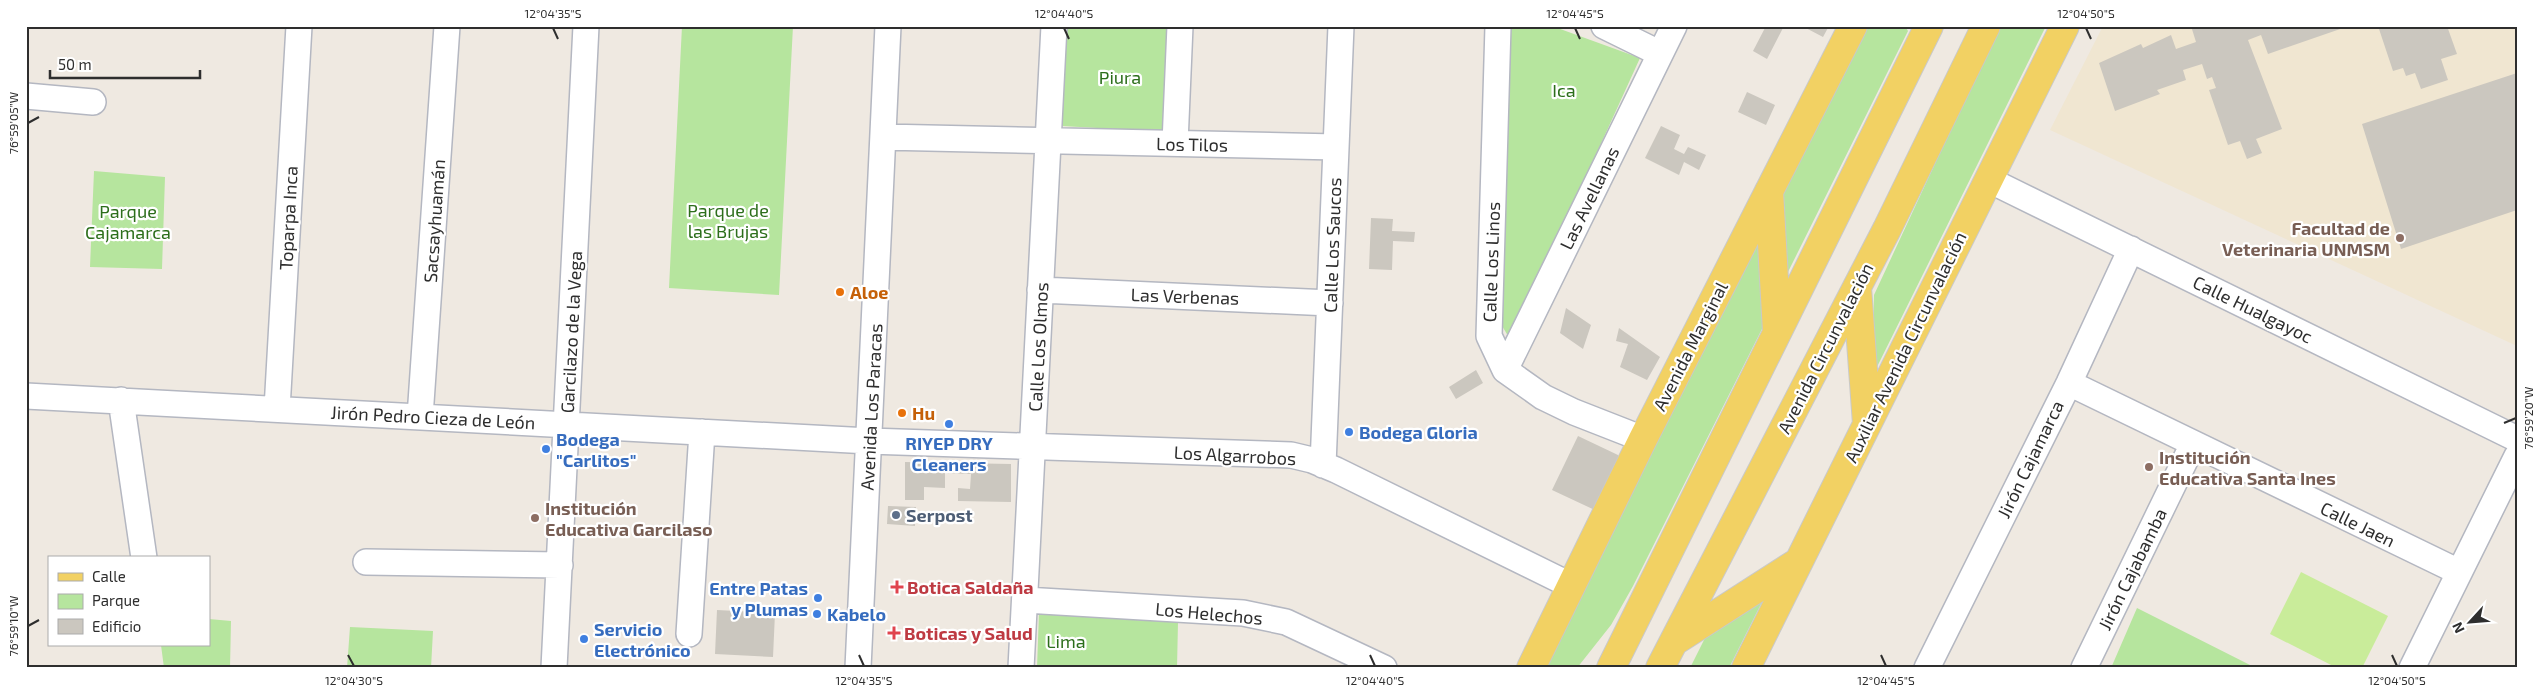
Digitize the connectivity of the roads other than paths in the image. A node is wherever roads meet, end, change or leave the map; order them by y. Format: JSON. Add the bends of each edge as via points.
{"nodes":[{"id":1,"x":299,"y":26,"type":"edge"},
{"id":2,"x":447,"y":26,"type":"edge"},
{"id":3,"x":586,"y":26,"type":"edge"},
{"id":4,"x":888,"y":26,"type":"edge"},
{"id":5,"x":1054,"y":26,"type":"edge"},
{"id":6,"x":1180,"y":26,"type":"edge"},
{"id":7,"x":1341,"y":26,"type":"edge"},
{"id":8,"x":1498,"y":26,"type":"edge"},
{"id":9,"x":1604,"y":26,"type":"edge"},
{"id":10,"x":1674,"y":26,"type":"edge"},
{"id":11,"x":1853,"y":26,"type":"edge"},
{"id":12,"x":1929,"y":26,"type":"edge"},
{"id":13,"x":1986,"y":26,"type":"edge"},
{"id":14,"x":2065,"y":26,"type":"edge"},
{"id":15,"x":1659,"y":53,"type":"junction"},
{"id":16,"x":26,"y":96,"type":"edge"},
{"id":17,"x":94,"y":102,"type":"dead end"},
{"id":18,"x":883,"y":137,"type":"junction"},
{"id":19,"x":1048,"y":140,"type":"junction"},
{"id":20,"x":1175,"y":143,"type":"junction"},
{"id":21,"x":1336,"y":147,"type":"junction"},
{"id":22,"x":1989,"y":180,"type":"junction"},
{"id":23,"x":1769,"y":189,"type":"junction"},
{"id":24,"x":2131,"y":249,"type":"junction"},
{"id":25,"x":1857,"y":286,"type":"junction"},
{"id":26,"x":1040,"y":290,"type":"junction"},
{"id":27,"x":1330,"y":303,"type":"junction"},
{"id":28,"x":1777,"y":333,"type":"junction"},
{"id":29,"x":1506,"y":370,"type":"junction"},
{"id":30,"x":2068,"y":383,"type":"junction"},
{"id":31,"x":26,"y":396,"type":"edge"},
{"id":32,"x":121,"y":400,"type":"junction"},
{"id":33,"x":277,"y":409,"type":"junction"},
{"id":34,"x":420,"y":416,"type":"junction"},
{"id":35,"x":567,"y":424,"type":"junction"},
{"id":36,"x":1867,"y":425,"type":"junction"},
{"id":37,"x":702,"y":432,"type":"junction"},
{"id":38,"x":1643,"y":439,"type":"junction"},
{"id":39,"x":2517,"y":439,"type":"edge"},
{"id":40,"x":869,"y":442,"type":"junction"},
{"id":41,"x":2193,"y":444,"type":"junction"},
{"id":42,"x":1032,"y":447,"type":"junction"},
{"id":43,"x":2517,"y":456,"type":"edge"},
{"id":44,"x":1323,"y":464,"type":"junction"},
{"id":45,"x":144,"y":556,"type":"edge"},
{"id":46,"x":366,"y":562,"type":"dead end"},
{"id":47,"x":1798,"y":562,"type":"junction"},
{"id":48,"x":560,"y":566,"type":"junction"},
{"id":49,"x":2459,"y":572,"type":"junction"},
{"id":50,"x":1572,"y":586,"type":"junction"},
{"id":51,"x":1024,"y":600,"type":"junction"},
{"id":52,"x":689,"y":634,"type":"dead end"},
{"id":53,"x":1674,"y":642,"type":"junction"},
{"id":54,"x":1358,"y":662,"type":"edge"},
{"id":55,"x":554,"y":668,"type":"edge"},
{"id":56,"x":858,"y":668,"type":"edge"},
{"id":57,"x":1021,"y":668,"type":"edge"},
{"id":58,"x":1384,"y":668,"type":"edge"},
{"id":59,"x":1531,"y":668,"type":"edge"},
{"id":60,"x":1611,"y":668,"type":"edge"},
{"id":61,"x":1660,"y":668,"type":"edge"},
{"id":62,"x":1746,"y":668,"type":"edge"},
{"id":63,"x":1927,"y":668,"type":"edge"},
{"id":64,"x":2084,"y":668,"type":"edge"},
{"id":65,"x":2412,"y":668,"type":"edge"}],
"edges":[{"from":1,"to":33,"type":"street","name":"Toparpa Inca"},
{"from":2,"to":34,"type":"street","name":"Sacsayhuamán"},
{"from":3,"to":35,"type":"street","name":"Garcilazo de la Vega"},
{"from":4,"to":18,"type":"street","name":"Avenida Los Paracas"},
{"from":5,"to":19,"type":"street","name":"Calle Los Olmos"},
{"from":6,"to":20,"type":"street"},
{"from":7,"to":21,"type":"street","name":"Calle Los Saucos"},
{"from":8,"to":29,"type":"street","name":"Calle Los Linos","via":[[1489,336]]},
{"from":9,"to":15,"type":"street"},
{"from":10,"to":15,"type":"street","name":"Las Avellanas"},
{"from":11,"to":23,"type":"main road","name":"Avenida Marginal"},
{"from":12,"to":28,"type":"main road"},
{"from":13,"to":25,"type":"main road","name":"Avenida Circunvalación"},
{"from":14,"to":22,"type":"main road","name":"Auxiliar Avenida Circunvalación"},
{"from":15,"to":29,"type":"street","name":"Las Avellanas"},
{"from":16,"to":17,"type":"street"},
{"from":18,"to":19,"type":"street","name":"Los Tilos"},
{"from":18,"to":40,"type":"street","name":"Avenida Los Paracas"},
{"from":19,"to":20,"type":"street","name":"Los Tilos"},
{"from":19,"to":26,"type":"street","name":"Calle Los Olmos"},
{"from":20,"to":21,"type":"street","name":"Los Tilos"},
{"from":21,"to":27,"type":"street","name":"Calle Los Saucos"},
{"from":22,"to":24,"type":"street","name":"Calle Hualgayoc"},
{"from":22,"to":36,"type":"main road","name":"Auxiliar Avenida Circunvalación"},
{"from":23,"to":28,"type":"main road"},
{"from":23,"to":38,"type":"main road","name":"Avenida Marginal"},
{"from":24,"to":30,"type":"street","name":"Jirón Cajamarca"},
{"from":24,"to":39,"type":"street","name":"Calle Hualgayoc"},
{"from":25,"to":36,"type":"main road"},
{"from":25,"to":53,"type":"main road","name":"Avenida Circunvalación"},
{"from":26,"to":27,"type":"street","name":"Las Verbenas"},
{"from":26,"to":42,"type":"street","name":"Calle Los Olmos"},
{"from":27,"to":44,"type":"street","name":"Calle Los Saucos"},
{"from":28,"to":60,"type":"main road"},
{"from":29,"to":38,"type":"street","name":"Calle Los Linos","via":[[1543,396],[1574,412]]},
{"from":30,"to":41,"type":"street","name":"Calle Jaen"},
{"from":30,"to":63,"type":"street","name":"Jirón Cajamarca"},
{"from":31,"to":32,"type":"street","name":"Jirón Pedro Cieza de León"},
{"from":32,"to":33,"type":"street","name":"Jirón Pedro Cieza de León"},
{"from":32,"to":45,"type":"street"},
{"from":33,"to":34,"type":"street","name":"Jirón Pedro Cieza de León"},
{"from":34,"to":35,"type":"street","name":"Jirón Pedro Cieza de León"},
{"from":35,"to":37,"type":"street","name":"Jirón Pedro Cieza de León"},
{"from":35,"to":48,"type":"street","name":"Garcilazo de la Vega"},
{"from":36,"to":47,"type":"main road","name":"Auxiliar Avenida Circunvalación"},
{"from":37,"to":40,"type":"street","name":"Jirón Pedro Cieza de León"},
{"from":37,"to":52,"type":"street"},
{"from":38,"to":50,"type":"main road","name":"Avenida Marginal"},
{"from":40,"to":42,"type":"street","name":"Los Algarrobos"},
{"from":40,"to":56,"type":"street","name":"Avenida Los Paracas"},
{"from":41,"to":49,"type":"street","name":"Calle Jaen"},
{"from":41,"to":64,"type":"street","name":"Jirón Cajabamba"},
{"from":42,"to":44,"type":"street","name":"Los Algarrobos","via":[[1291,456]]},
{"from":42,"to":51,"type":"street","name":"Calle Los Olmos"},
{"from":43,"to":49,"type":"street"},
{"from":44,"to":50,"type":"street","name":"Los Algarrobos"},
{"from":46,"to":48,"type":"street"},
{"from":47,"to":53,"type":"main road"},
{"from":47,"to":62,"type":"main road","name":"Auxiliar Avenida Circunvalación"},
{"from":48,"to":55,"type":"street","name":"Garcilazo de la Vega"},
{"from":49,"to":65,"type":"street"},
{"from":50,"to":59,"type":"main road","name":"Avenida Marginal"},
{"from":51,"to":54,"type":"street","name":"Los Helechos","via":[[1243,614],[1286,622]]},
{"from":51,"to":57,"type":"street","name":"Calle Los Olmos"},
{"from":53,"to":61,"type":"main road","name":"Avenida Circunvalación"},
{"from":54,"to":58,"type":"street","name":"Los Helechos"}]}
